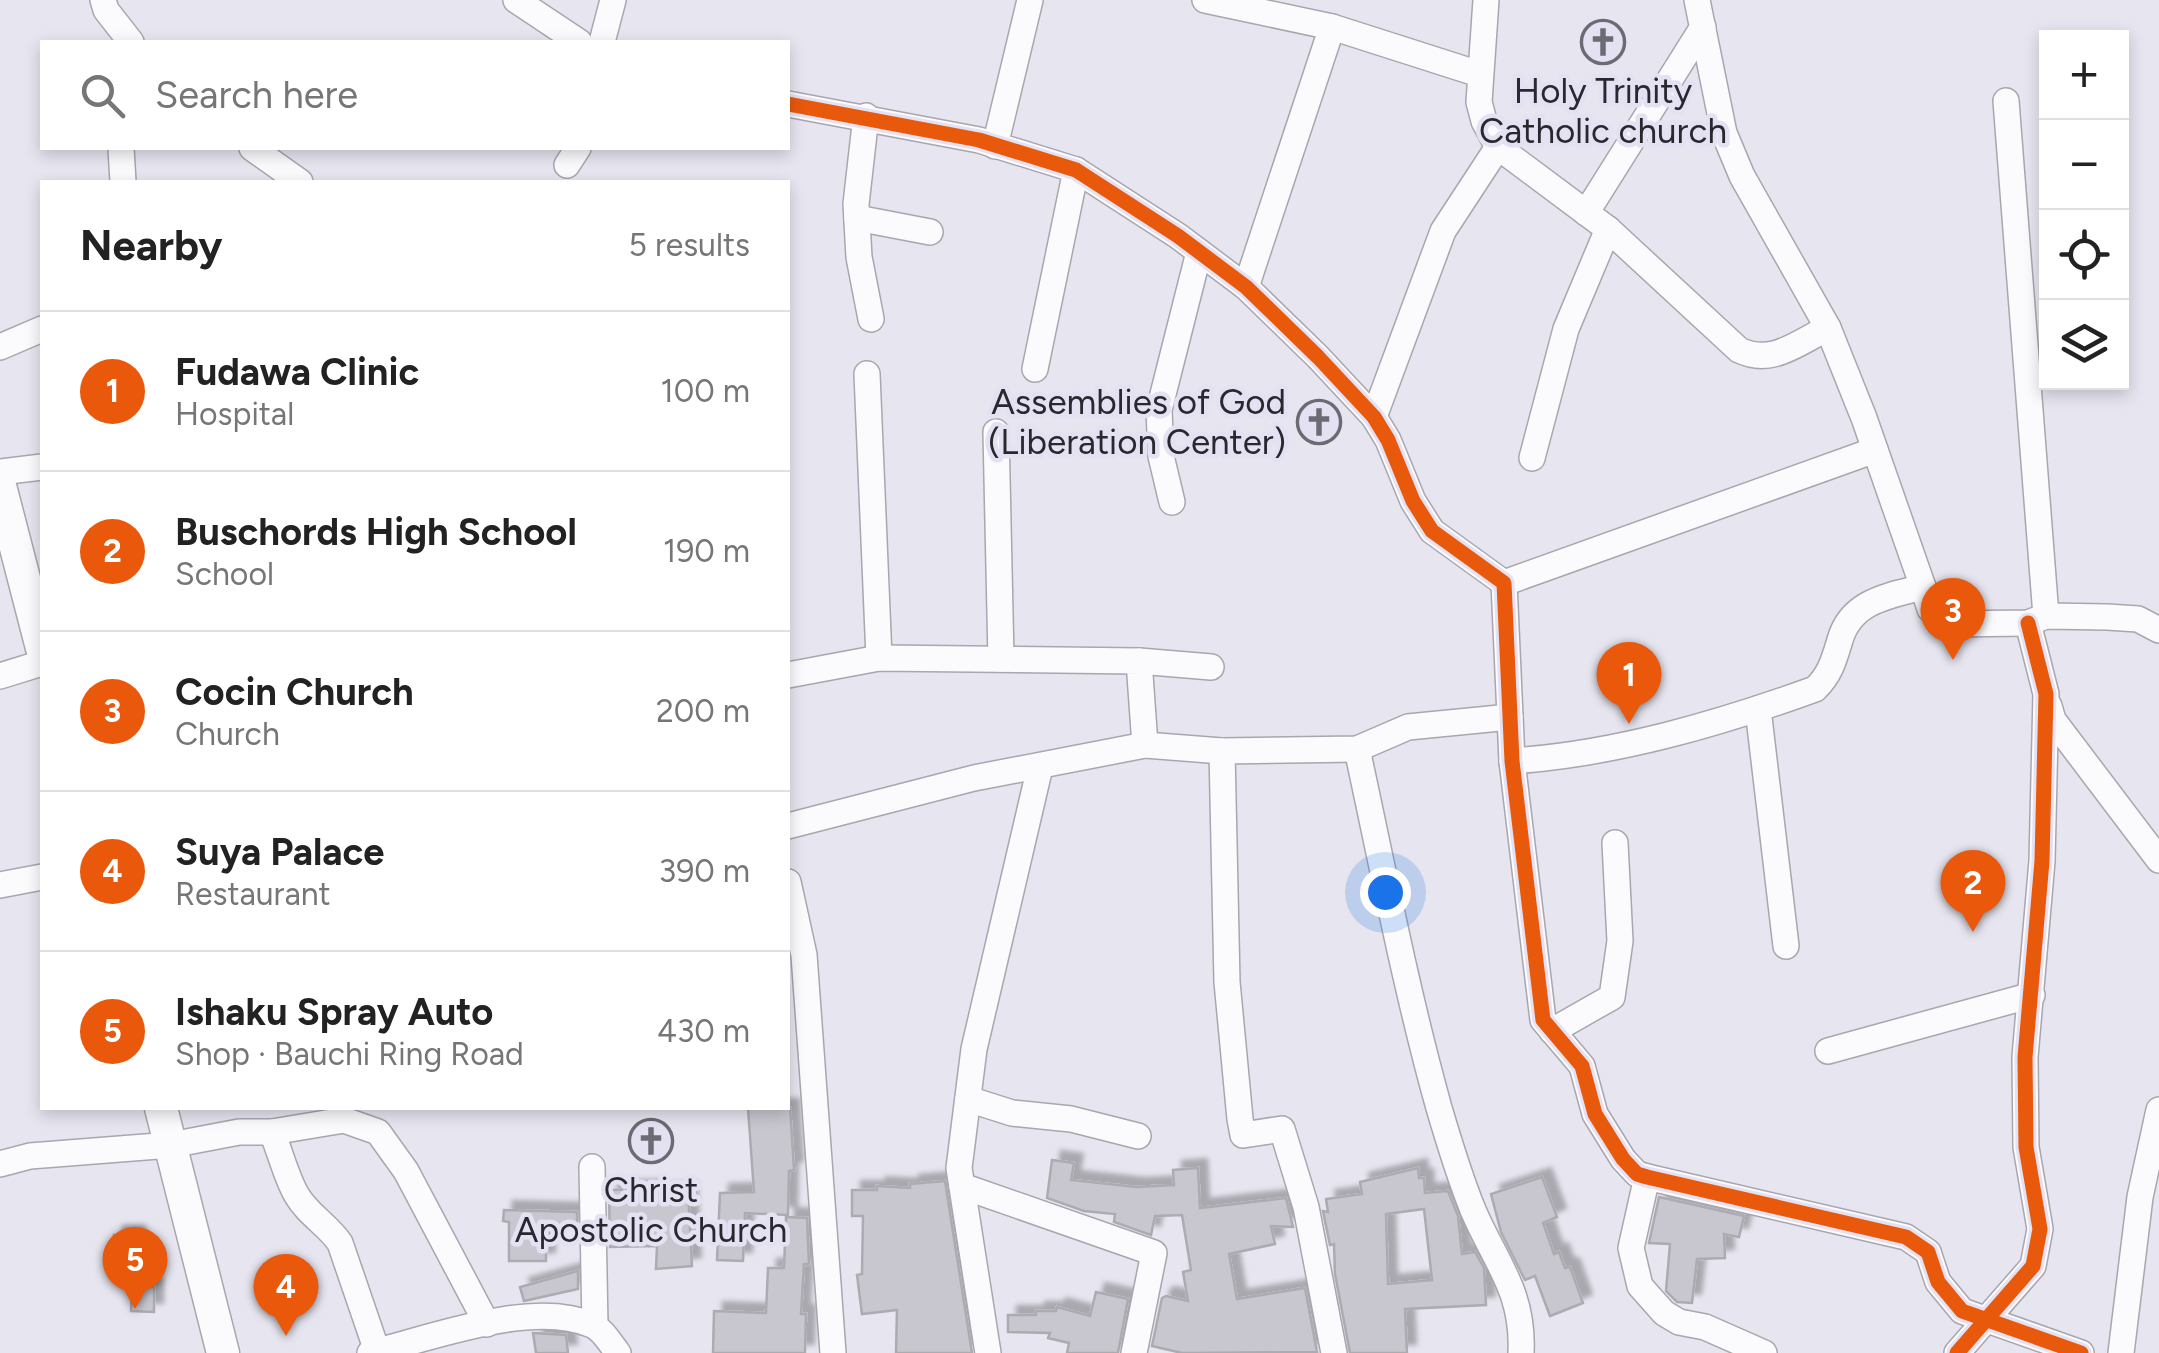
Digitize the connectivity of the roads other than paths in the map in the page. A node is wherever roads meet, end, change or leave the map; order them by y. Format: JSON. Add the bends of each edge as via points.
{"nodes":[{"id":1,"x":516,"y":0,"type":"edge"},
{"id":2,"x":613,"y":0,"type":"edge"},
{"id":3,"x":1030,"y":0,"type":"edge"},
{"id":4,"x":1205,"y":0,"type":"edge"},
{"id":5,"x":1486,"y":0,"type":"edge"},
{"id":6,"x":1697,"y":0,"type":"edge"},
{"id":7,"x":104,"y":5,"type":"edge"},
{"id":8,"x":1332,"y":27,"type":"junction"},
{"id":9,"x":1703,"y":27,"type":"junction"},
{"id":10,"x":110,"y":40,"type":"edge"},
{"id":11,"x":130,"y":40,"type":"edge"},
{"id":12,"x":577,"y":40,"type":"edge"},
{"id":13,"x":603,"y":40,"type":"edge"},
{"id":14,"x":1480,"y":74,"type":"junction"},
{"id":15,"x":2006,"y":101,"type":"dead end"},
{"id":16,"x":790,"y":104,"type":"edge"},
{"id":17,"x":866,"y":116,"type":"junction"},
{"id":18,"x":996,"y":146,"type":"junction"},
{"id":19,"x":1498,"y":147,"type":"junction"},
{"id":20,"x":120,"y":150,"type":"edge"},
{"id":21,"x":255,"y":150,"type":"edge"},
{"id":22,"x":1076,"y":170,"type":"junction"},
{"id":23,"x":123,"y":180,"type":"edge"},
{"id":24,"x":297,"y":180,"type":"edge"},
{"id":25,"x":1586,"y":214,"type":"junction"},
{"id":26,"x":856,"y":218,"type":"junction"},
{"id":27,"x":1608,"y":229,"type":"junction"},
{"id":28,"x":930,"y":232,"type":"dead end"},
{"id":29,"x":1199,"y":252,"type":"junction"},
{"id":30,"x":1246,"y":288,"type":"junction"},
{"id":31,"x":871,"y":318,"type":"dead end"},
{"id":32,"x":1828,"y":328,"type":"junction"},
{"id":33,"x":40,"y":329,"type":"edge"},
{"id":34,"x":0,"y":347,"type":"edge"},
{"id":35,"x":1035,"y":369,"type":"dead end"},
{"id":36,"x":866,"y":374,"type":"dead end"},
{"id":37,"x":1374,"y":418,"type":"junction"},
{"id":38,"x":996,"y":432,"type":"dead end"},
{"id":39,"x":1875,"y":450,"type":"junction"},
{"id":40,"x":1532,"y":458,"type":"dead end"},
{"id":41,"x":40,"y":467,"type":"edge"},
{"id":42,"x":0,"y":472,"type":"edge"},
{"id":43,"x":0,"y":486,"type":"edge"},
{"id":44,"x":1172,"y":502,"type":"dead end"},
{"id":45,"x":1504,"y":583,"type":"junction"},
{"id":46,"x":1923,"y":587,"type":"junction"},
{"id":47,"x":2037,"y":619,"type":"junction"},
{"id":48,"x":2159,"y":630,"type":"edge"},
{"id":49,"x":40,"y":640,"type":"edge"},
{"id":50,"x":879,"y":658,"type":"junction"},
{"id":51,"x":1000,"y":659,"type":"junction"},
{"id":52,"x":1140,"y":661,"type":"junction"},
{"id":53,"x":40,"y":664,"type":"edge"},
{"id":54,"x":1211,"y":668,"type":"dead end"},
{"id":55,"x":790,"y":675,"type":"edge"},
{"id":56,"x":0,"y":676,"type":"edge"},
{"id":57,"x":2046,"y":694,"type":"junction"},
{"id":58,"x":1758,"y":709,"type":"junction"},
{"id":59,"x":1510,"y":717,"type":"junction"},
{"id":60,"x":1144,"y":746,"type":"junction"},
{"id":61,"x":1357,"y":749,"type":"junction"},
{"id":62,"x":1222,"y":750,"type":"junction"},
{"id":63,"x":1512,"y":761,"type":"junction"},
{"id":64,"x":1040,"y":768,"type":"junction"},
{"id":65,"x":790,"y":825,"type":"edge"},
{"id":66,"x":1615,"y":844,"type":"dead end"},
{"id":67,"x":2159,"y":860,"type":"edge"},
{"id":68,"x":40,"y":877,"type":"edge"},
{"id":69,"x":0,"y":885,"type":"edge"},
{"id":70,"x":790,"y":901,"type":"edge"},
{"id":71,"x":1786,"y":946,"type":"dead end"},
{"id":72,"x":796,"y":958,"type":"edge"},
{"id":73,"x":2032,"y":996,"type":"junction"},
{"id":74,"x":1552,"y":1031,"type":"junction"},
{"id":75,"x":1828,"y":1052,"type":"dead end"},
{"id":76,"x":968,"y":1099,"type":"junction"},
{"id":77,"x":162,"y":1110,"type":"edge"},
{"id":78,"x":2159,"y":1110,"type":"edge"},
{"id":79,"x":348,"y":1114,"type":"edge"},
{"id":80,"x":272,"y":1132,"type":"junction"},
{"id":81,"x":1138,"y":1136,"type":"dead end"},
{"id":82,"x":171,"y":1145,"type":"junction"},
{"id":83,"x":0,"y":1164,"type":"edge"},
{"id":84,"x":592,"y":1167,"type":"dead end"},
{"id":85,"x":1647,"y":1177,"type":"junction"},
{"id":86,"x":962,"y":1186,"type":"junction"},
{"id":87,"x":1986,"y":1320,"type":"junction"},
{"id":88,"x":487,"y":1324,"type":"junction"},
{"id":89,"x":595,"y":1326,"type":"junction"},
{"id":90,"x":373,"y":1352,"type":"edge"},
{"id":91,"x":223,"y":1353,"type":"edge"},
{"id":92,"x":618,"y":1353,"type":"edge"},
{"id":93,"x":833,"y":1353,"type":"edge"},
{"id":94,"x":988,"y":1353,"type":"edge"},
{"id":95,"x":1134,"y":1353,"type":"edge"},
{"id":96,"x":1334,"y":1353,"type":"edge"},
{"id":97,"x":1521,"y":1353,"type":"edge"},
{"id":98,"x":1764,"y":1353,"type":"edge"},
{"id":99,"x":1957,"y":1353,"type":"edge"},
{"id":100,"x":2081,"y":1353,"type":"edge"},
{"id":101,"x":2120,"y":1353,"type":"edge"}],
"edges":[{"from":1,"to":12,"type":"street"},
{"from":2,"to":13,"type":"street"},
{"from":3,"to":18,"type":"street"},
{"from":4,"to":8,"type":"street"},
{"from":5,"to":14,"type":"street"},
{"from":6,"to":9,"type":"street"},
{"from":7,"to":10,"type":"street"},
{"from":7,"to":11,"type":"street"},
{"from":8,"to":14,"type":"street"},
{"from":8,"to":30,"type":"street"},
{"from":9,"to":25,"type":"street"},
{"from":9,"to":32,"type":"street","via":[[1724,133]]},
{"from":14,"to":19,"type":"street","via":[[1479,102]]},
{"from":15,"to":47,"type":"street"},
{"from":16,"to":17,"type":"street"},
{"from":17,"to":18,"type":"street"},
{"from":17,"to":26,"type":"street"},
{"from":18,"to":22,"type":"street"},
{"from":19,"to":25,"type":"street"},
{"from":19,"to":37,"type":"street","via":[[1443,231]]},
{"from":20,"to":23,"type":"street"},
{"from":21,"to":24,"type":"street"},
{"from":22,"to":29,"type":"street"},
{"from":22,"to":35,"type":"street"},
{"from":25,"to":27,"type":"street"},
{"from":26,"to":28,"type":"street"},
{"from":26,"to":31,"type":"street"},
{"from":27,"to":32,"type":"street","via":[[1738,350],[1755,358]]},
{"from":27,"to":40,"type":"street","via":[[1566,329]]},
{"from":29,"to":30,"type":"street"},
{"from":29,"to":44,"type":"street","via":[[1158,410]]},
{"from":30,"to":37,"type":"street"},
{"from":32,"to":39,"type":"street"},
{"from":33,"to":34,"type":"street"},
{"from":36,"to":50,"type":"street"},
{"from":37,"to":45,"type":"street","via":[[1432,531]]},
{"from":38,"to":51,"type":"street"},
{"from":39,"to":45,"type":"street"},
{"from":39,"to":46,"type":"street"},
{"from":41,"to":42,"type":"street"},
{"from":43,"to":49,"type":"main road"},
{"from":45,"to":59,"type":"street"},
{"from":46,"to":47,"type":"street","via":[[1930,609],[1949,624]]},
{"from":46,"to":58,"type":"street","via":[[1859,607],[1841,634],[1828,677],[1815,690]]},
{"from":47,"to":48,"type":"street","via":[[2138,620]]},
{"from":47,"to":57,"type":"street"},
{"from":50,"to":51,"type":"street"},
{"from":50,"to":55,"type":"street"},
{"from":51,"to":52,"type":"street"},
{"from":52,"to":54,"type":"street"},
{"from":52,"to":60,"type":"street"},
{"from":53,"to":56,"type":"street"},
{"from":57,"to":67,"type":"street","via":[[2053,720]]},
{"from":57,"to":73,"type":"street"},
{"from":58,"to":63,"type":"street","via":[[1575,754]]},
{"from":58,"to":71,"type":"street"},
{"from":59,"to":61,"type":"street","via":[[1408,727]]},
{"from":59,"to":63,"type":"street"},
{"from":60,"to":62,"type":"street"},
{"from":60,"to":64,"type":"street"},
{"from":61,"to":62,"type":"street"},
{"from":61,"to":97,"type":"street","via":[[1440,1110],[1474,1210],[1510,1278]]},
{"from":62,"to":96,"type":"street","via":[[1227,982],[1240,1119],[1243,1135],[1282,1129],[1306,1207]]},
{"from":63,"to":74,"type":"street","via":[[1543,1020]]},
{"from":64,"to":65,"type":"street","via":[[974,778]]},
{"from":64,"to":76,"type":"street"},
{"from":66,"to":74,"type":"street","via":[[1620,941],[1612,997]]},
{"from":68,"to":69,"type":"street"},
{"from":70,"to":72,"type":"street"},
{"from":72,"to":93,"type":"street"},
{"from":73,"to":75,"type":"street"},
{"from":73,"to":87,"type":"street","via":[[2024,1057],[2026,1147],[2040,1229],[2033,1266]]},
{"from":74,"to":85,"type":"street","via":[[1582,1066],[1594,1114],[1623,1159]]},
{"from":76,"to":81,"type":"street"},
{"from":76,"to":86,"type":"street"},
{"from":77,"to":82,"type":"main road"},
{"from":78,"to":101,"type":"street"},
{"from":79,"to":80,"type":"street"},
{"from":79,"to":88,"type":"street","via":[[378,1132],[397,1158]]},
{"from":80,"to":82,"type":"street"},
{"from":80,"to":90,"type":"street","via":[[296,1196],[340,1243]]},
{"from":82,"to":83,"type":"street"},
{"from":82,"to":91,"type":"main road"},
{"from":84,"to":89,"type":"street"},
{"from":85,"to":87,"type":"street","via":[[1906,1236],[1928,1252],[1938,1282],[1962,1310]]},
{"from":85,"to":98,"type":"street","via":[[1632,1248],[1640,1286],[1679,1322]]},
{"from":86,"to":94,"type":"street"},
{"from":86,"to":95,"type":"street","via":[[1154,1253]]},
{"from":87,"to":99,"type":"street"},
{"from":87,"to":100,"type":"street"},
{"from":88,"to":89,"type":"street","via":[[522,1315]]},
{"from":88,"to":90,"type":"street"},
{"from":89,"to":92,"type":"street"}]}
